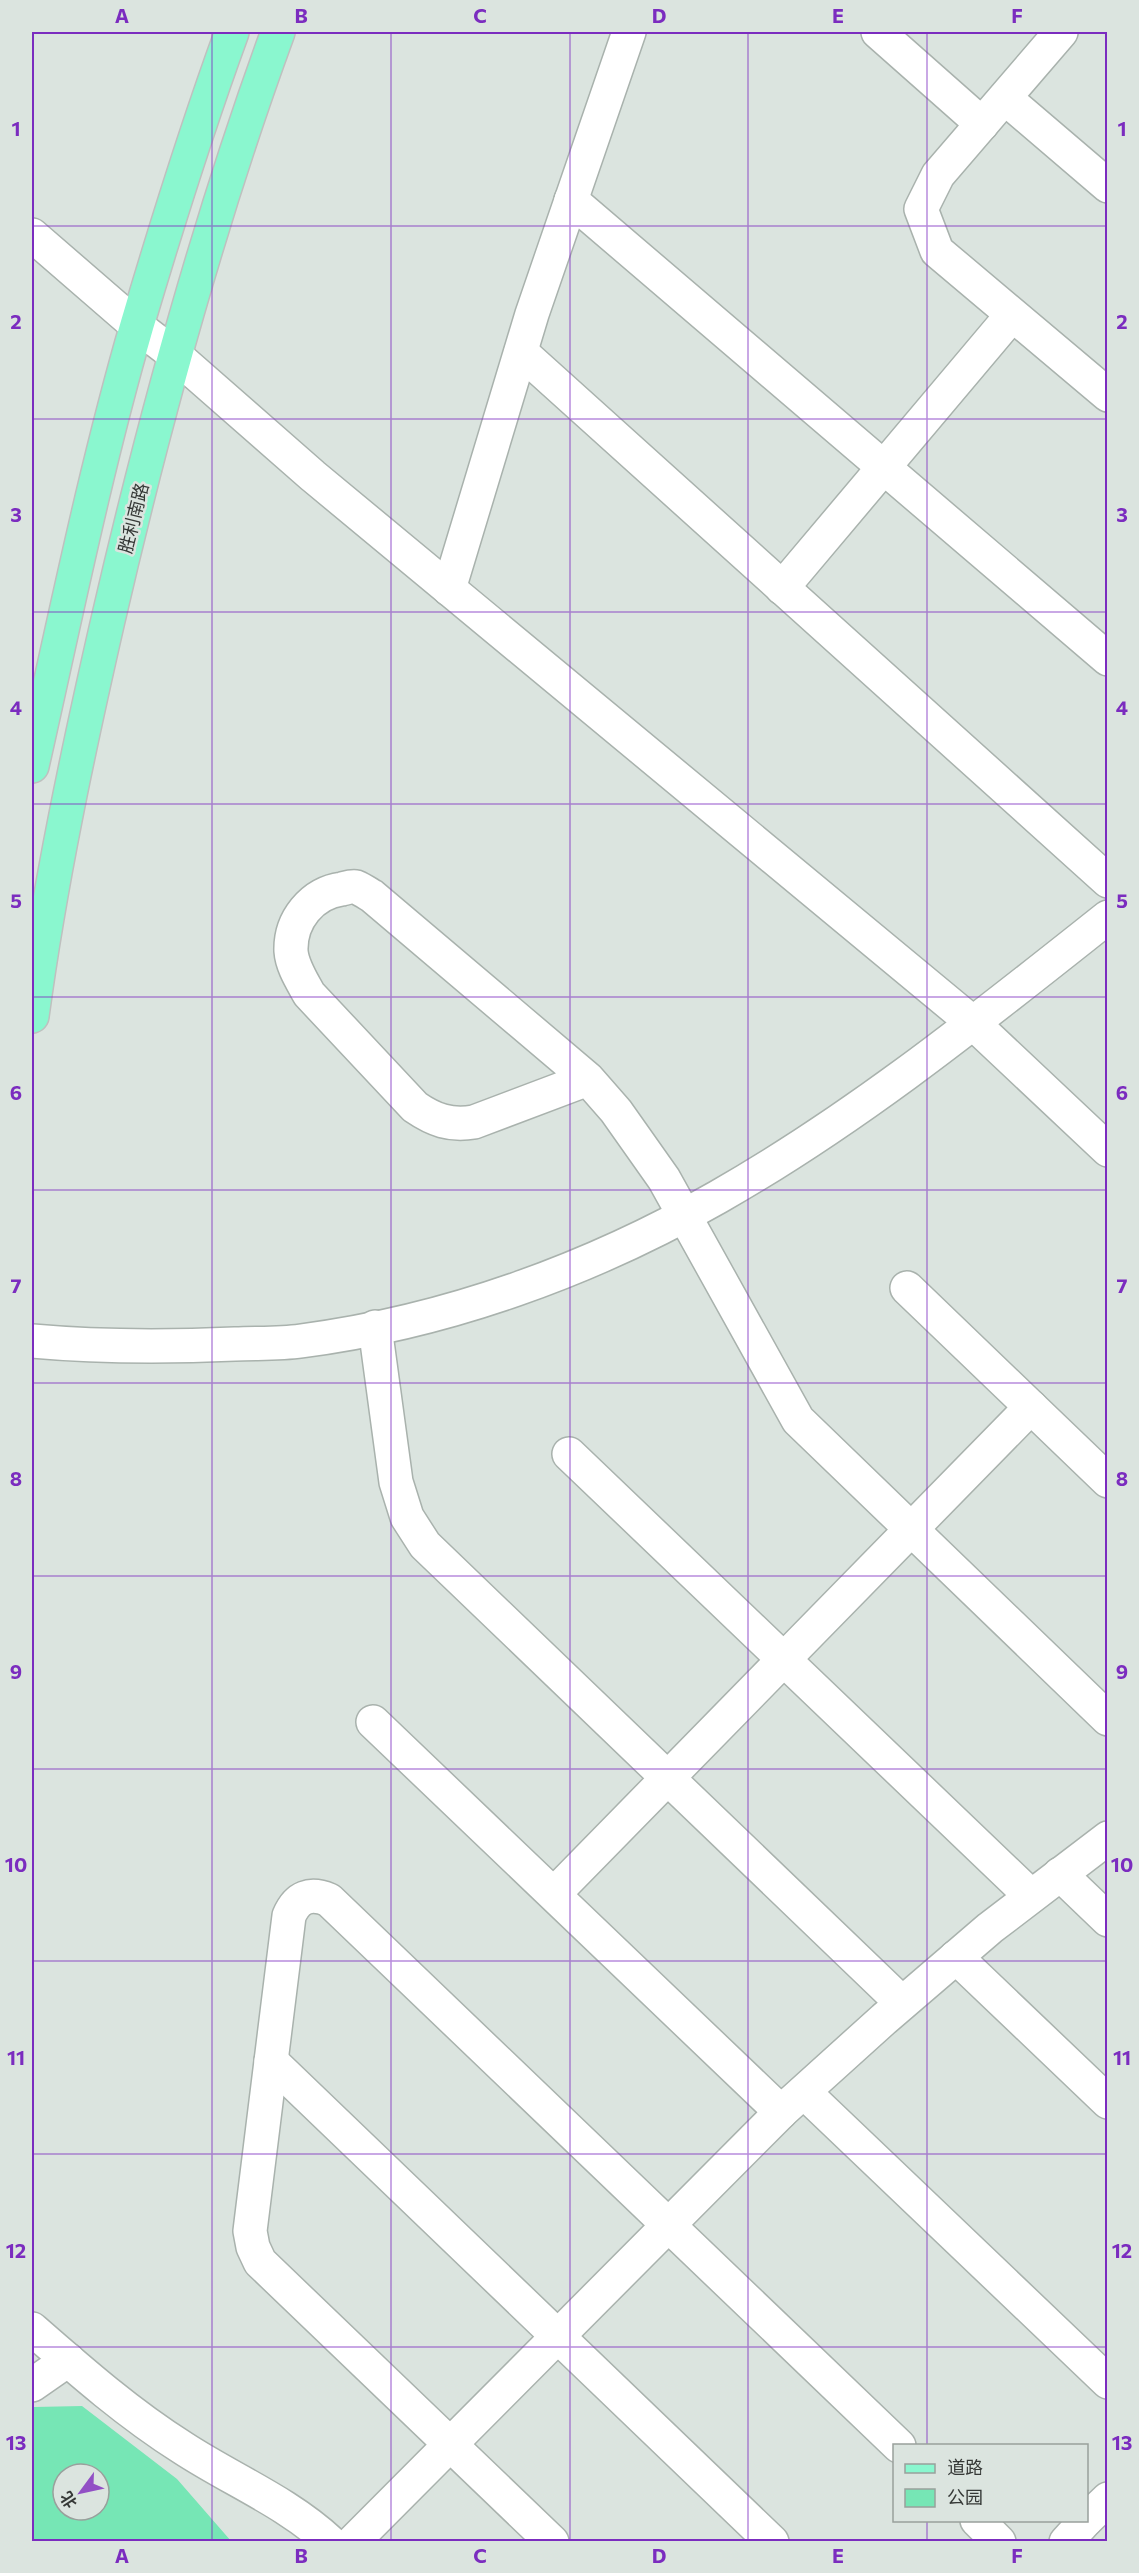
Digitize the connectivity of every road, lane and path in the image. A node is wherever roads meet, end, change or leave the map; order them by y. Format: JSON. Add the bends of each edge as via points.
{"nodes":[{"id":1,"x":232,"y":32,"type":"edge"},
{"id":2,"x":278,"y":32,"type":"edge"},
{"id":3,"x":629,"y":32,"type":"edge"},
{"id":4,"x":878,"y":32,"type":"edge"},
{"id":5,"x":1061,"y":32,"type":"edge"},
{"id":6,"x":1005,"y":98,"type":"junction"},
{"id":7,"x":982,"y":124,"type":"junction"},
{"id":8,"x":1107,"y":186,"type":"edge"},
{"id":9,"x":571,"y":200,"type":"junction"},
{"id":10,"x":32,"y":235,"type":"edge"},
{"id":11,"x":1012,"y":315,"type":"junction"},
{"id":12,"x":137,"y":326,"type":"junction"},
{"id":13,"x":521,"y":352,"type":"junction"},
{"id":14,"x":175,"y":355,"type":"junction"},
{"id":15,"x":1107,"y":395,"type":"edge"},
{"id":16,"x":884,"y":468,"type":"junction"},
{"id":17,"x":782,"y":588,"type":"junction"},
{"id":18,"x":449,"y":589,"type":"junction"},
{"id":19,"x":1107,"y":659,"type":"edge"},
{"id":20,"x":32,"y":766,"type":"edge"},
{"id":21,"x":1107,"y":881,"type":"edge"},
{"id":22,"x":1107,"y":917,"type":"edge"},
{"id":23,"x":32,"y":1016,"type":"edge"},
{"id":24,"x":973,"y":1023,"type":"junction"},
{"id":25,"x":588,"y":1079,"type":"junction"},
{"id":26,"x":1107,"y":1150,"type":"edge"},
{"id":27,"x":684,"y":1214,"type":"junction"},
{"id":28,"x":908,"y":1288,"type":"dead end"},
{"id":29,"x":375,"y":1327,"type":"junction"},
{"id":30,"x":32,"y":1341,"type":"edge"},
{"id":31,"x":1031,"y":1407,"type":"junction"},
{"id":32,"x":569,"y":1454,"type":"dead end"},
{"id":33,"x":1107,"y":1481,"type":"edge"},
{"id":34,"x":911,"y":1530,"type":"junction"},
{"id":35,"x":784,"y":1660,"type":"junction"},
{"id":36,"x":1107,"y":1719,"type":"edge"},
{"id":37,"x":374,"y":1722,"type":"dead end"},
{"id":38,"x":668,"y":1778,"type":"junction"},
{"id":39,"x":1107,"y":1838,"type":"edge"},
{"id":40,"x":1060,"y":1874,"type":"junction"},
{"id":41,"x":554,"y":1894,"type":"junction"},
{"id":42,"x":1031,"y":1896,"type":"junction"},
{"id":43,"x":1107,"y":1920,"type":"edge"},
{"id":44,"x":956,"y":1957,"type":"junction"},
{"id":45,"x":903,"y":2003,"type":"junction"},
{"id":46,"x":271,"y":2061,"type":"junction"},
{"id":47,"x":793,"y":2102,"type":"junction"},
{"id":48,"x":1107,"y":2102,"type":"edge"},
{"id":49,"x":669,"y":2225,"type":"junction"},
{"id":50,"x":32,"y":2329,"type":"edge"},
{"id":51,"x":558,"y":2336,"type":"junction"},
{"id":52,"x":68,"y":2360,"type":"junction"},
{"id":53,"x":1107,"y":2382,"type":"edge"},
{"id":54,"x":32,"y":2385,"type":"edge"},
{"id":55,"x":450,"y":2444,"type":"junction"},
{"id":56,"x":898,"y":2444,"type":"edge"},
{"id":57,"x":1107,"y":2499,"type":"edge"},
{"id":58,"x":1088,"y":2518,"type":"edge"},
{"id":59,"x":979,"y":2522,"type":"edge"},
{"id":60,"x":1084,"y":2522,"type":"edge"},
{"id":61,"x":330,"y":2541,"type":"edge"},
{"id":62,"x":353,"y":2541,"type":"edge"},
{"id":63,"x":552,"y":2541,"type":"edge"},
{"id":64,"x":772,"y":2541,"type":"edge"},
{"id":65,"x":999,"y":2541,"type":"edge"},
{"id":66,"x":1066,"y":2541,"type":"edge"}],
"edges":[{"from":1,"to":12,"type":"main road"},
{"from":2,"to":14,"type":"main road","name":"胜利南路"},
{"from":3,"to":9,"type":"street"},
{"from":4,"to":7,"type":"street"},
{"from":5,"to":6,"type":"street"},
{"from":6,"to":7,"type":"street"},
{"from":6,"to":8,"type":"street"},
{"from":7,"to":11,"type":"street","via":[[938,175],[921,209],[937,251]]},
{"from":9,"to":13,"type":"street"},
{"from":9,"to":16,"type":"street"},
{"from":10,"to":12,"type":"street"},
{"from":11,"to":15,"type":"street"},
{"from":11,"to":16,"type":"street"},
{"from":12,"to":14,"type":"street"},
{"from":12,"to":20,"type":"main road","via":[[84,534]]},
{"from":13,"to":17,"type":"street"},
{"from":13,"to":18,"type":"street"},
{"from":14,"to":18,"type":"street"},
{"from":14,"to":23,"type":"main road","name":"胜利南路","via":[[74,769]]},
{"from":16,"to":17,"type":"street"},
{"from":16,"to":19,"type":"street"},
{"from":17,"to":21,"type":"street"},
{"from":18,"to":24,"type":"street"},
{"from":22,"to":24,"type":"street"},
{"from":24,"to":26,"type":"street"},
{"from":24,"to":27,"type":"street","via":[[809,1140]]},
{"from":25,"to":25,"type":"street","via":[[372,896],[355,887],[334,890],[315,899],[301,914],[291,952],[309,994],[415,1107],[429,1117],[459,1125],[474,1122]]},
{"from":25,"to":27,"type":"street","via":[[641,1144]]},
{"from":27,"to":29,"type":"street","via":[[622,1247],[520,1289],[412,1321]]},
{"from":27,"to":34,"type":"street","via":[[798,1420]]},
{"from":28,"to":31,"type":"street"},
{"from":29,"to":30,"type":"street","via":[[300,1341],[195,1346]]},
{"from":29,"to":38,"type":"street","via":[[396,1482],[407,1517],[425,1545]]},
{"from":31,"to":33,"type":"street"},
{"from":31,"to":34,"type":"street"},
{"from":32,"to":35,"type":"street"},
{"from":34,"to":35,"type":"street"},
{"from":34,"to":36,"type":"street"},
{"from":35,"to":38,"type":"street"},
{"from":35,"to":42,"type":"street"},
{"from":37,"to":41,"type":"street"},
{"from":38,"to":41,"type":"street"},
{"from":38,"to":45,"type":"street"},
{"from":39,"to":40,"type":"street"},
{"from":40,"to":42,"type":"street"},
{"from":40,"to":43,"type":"street"},
{"from":41,"to":47,"type":"street"},
{"from":42,"to":44,"type":"street"},
{"from":44,"to":45,"type":"street"},
{"from":44,"to":48,"type":"street"},
{"from":45,"to":47,"type":"street"},
{"from":46,"to":49,"type":"street","via":[[289,1916],[294,1904],[317,1895],[329,1899]]},
{"from":46,"to":51,"type":"street"},
{"from":46,"to":55,"type":"street","via":[[249,2231],[252,2247],[260,2262]]},
{"from":47,"to":49,"type":"street"},
{"from":47,"to":53,"type":"street"},
{"from":49,"to":51,"type":"street"},
{"from":49,"to":56,"type":"street"},
{"from":50,"to":52,"type":"street"},
{"from":51,"to":55,"type":"street"},
{"from":51,"to":64,"type":"street"},
{"from":52,"to":54,"type":"street"},
{"from":52,"to":61,"type":"street","via":[[173,2442],[294,2512]]},
{"from":55,"to":62,"type":"street"},
{"from":55,"to":63,"type":"street"},
{"from":57,"to":58,"type":"street"},
{"from":59,"to":65,"type":"street"},
{"from":60,"to":66,"type":"street"}]}
